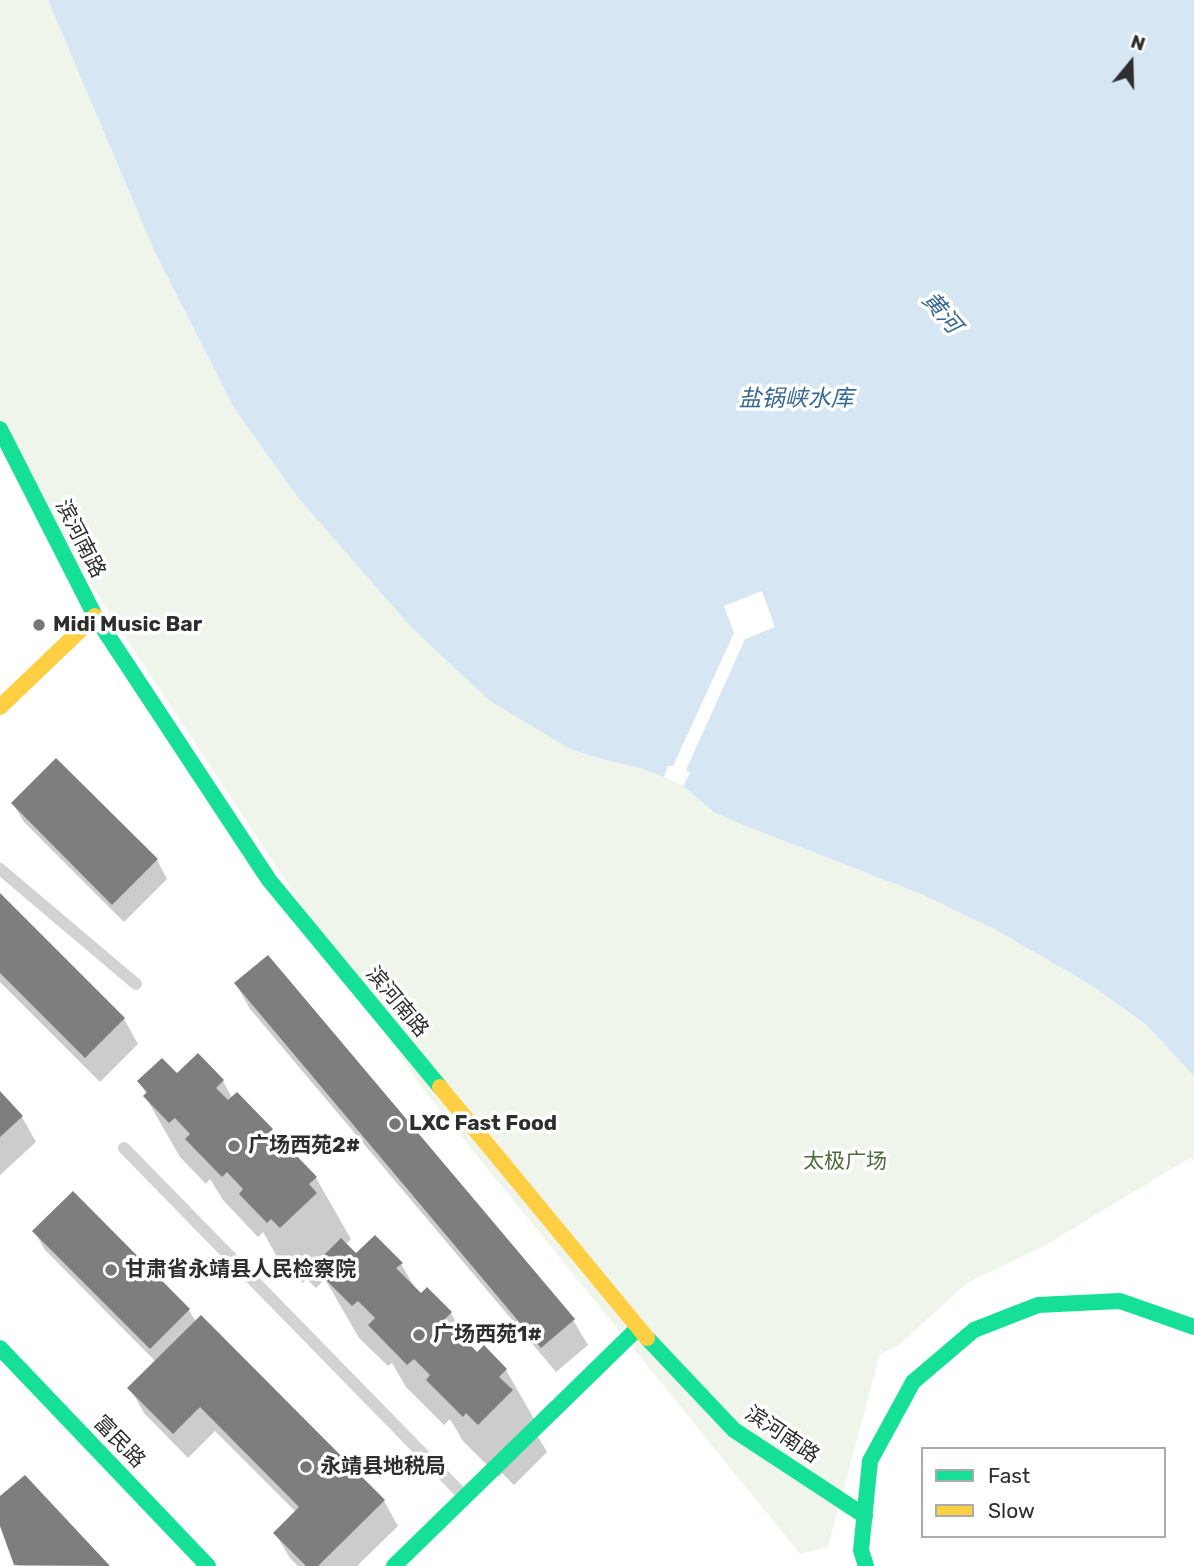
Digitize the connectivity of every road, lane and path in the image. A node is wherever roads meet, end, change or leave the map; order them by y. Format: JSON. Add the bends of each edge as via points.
{"nodes":[{"id":1,"x":0,"y":429,"type":"edge"},
{"id":2,"x":95,"y":616,"type":"junction"},
{"id":3,"x":0,"y":707,"type":"edge"},
{"id":4,"x":0,"y":869,"type":"edge"},
{"id":5,"x":136,"y":984,"type":"dead end"},
{"id":6,"x":124,"y":1148,"type":"dead end"},
{"id":7,"x":1194,"y":1327,"type":"edge"},
{"id":8,"x":638,"y":1328,"type":"junction"},
{"id":9,"x":0,"y":1348,"type":"edge"},
{"id":10,"x":465,"y":1496,"type":"junction"},
{"id":11,"x":865,"y":1516,"type":"junction"},
{"id":12,"x":208,"y":1566,"type":"edge"},
{"id":13,"x":394,"y":1566,"type":"edge"},
{"id":14,"x":866,"y":1566,"type":"edge"}],
"edges":[{"from":1,"to":2,"type":"main road","name":"滨河南路"},
{"from":2,"to":3,"type":"main road"},
{"from":2,"to":8,"type":"main road","name":"滨河南路","via":[[269,880]]},
{"from":4,"to":5,"type":"lane"},
{"from":6,"to":10,"type":"lane"},
{"from":7,"to":11,"type":"main road","via":[[1120,1301],[1038,1305],[974,1330],[913,1382],[870,1461]]},
{"from":8,"to":10,"type":"main road"},
{"from":8,"to":11,"type":"main road","name":"滨河南路","via":[[734,1430]]},
{"from":9,"to":12,"type":"main road","name":"富民路"},
{"from":10,"to":13,"type":"main road"},
{"from":11,"to":14,"type":"main road","via":[[862,1550]]}]}
